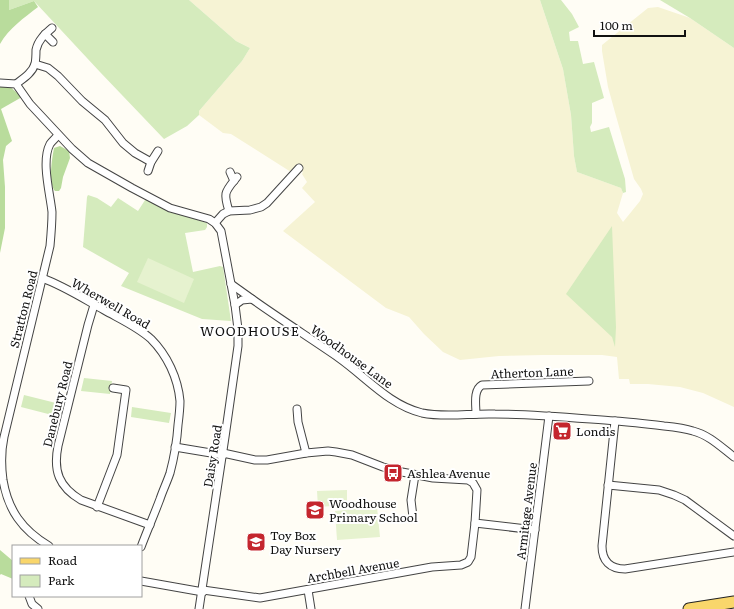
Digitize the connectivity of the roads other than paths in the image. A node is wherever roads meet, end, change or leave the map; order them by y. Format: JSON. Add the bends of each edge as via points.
{"nodes":[{"id":1,"x":52,"y":28,"type":"dead end"},
{"id":2,"x":45,"y":34,"type":"junction"},
{"id":3,"x":53,"y":42,"type":"dead end"},
{"id":4,"x":35,"y":64,"type":"junction"},
{"id":5,"x":0,"y":83,"type":"edge"},
{"id":6,"x":16,"y":84,"type":"junction"},
{"id":7,"x":58,"y":135,"type":"junction"},
{"id":8,"x":158,"y":151,"type":"dead end"},
{"id":9,"x":151,"y":162,"type":"junction"},
{"id":10,"x":299,"y":168,"type":"dead end"},
{"id":11,"x":148,"y":171,"type":"dead end"},
{"id":12,"x":230,"y":172,"type":"dead end"},
{"id":13,"x":229,"y":211,"type":"junction"},
{"id":14,"x":215,"y":223,"type":"junction"},
{"id":15,"x":42,"y":278,"type":"junction"},
{"id":16,"x":231,"y":284,"type":"junction"},
{"id":17,"x":252,"y":298,"type":"junction"},
{"id":18,"x":94,"y":305,"type":"junction"},
{"id":19,"x":235,"y":306,"type":"junction"},
{"id":20,"x":589,"y":381,"type":"dead end"},
{"id":21,"x":113,"y":388,"type":"dead end"},
{"id":22,"x":297,"y":409,"type":"dead end"},
{"id":23,"x":476,"y":414,"type":"junction"},
{"id":24,"x":549,"y":416,"type":"junction"},
{"id":25,"x":615,"y":421,"type":"junction"},
{"id":26,"x":175,"y":447,"type":"junction"},
{"id":27,"x":306,"y":453,"type":"junction"},
{"id":28,"x":223,"y":454,"type":"junction"},
{"id":29,"x":734,"y":457,"type":"edge"},
{"id":30,"x":415,"y":475,"type":"junction"},
{"id":31,"x":608,"y":485,"type":"junction"},
{"id":32,"x":97,"y":506,"type":"junction"},
{"id":33,"x":413,"y":517,"type":"dead end"},
{"id":34,"x":475,"y":523,"type":"junction"},
{"id":35,"x":150,"y":525,"type":"junction"},
{"id":36,"x":535,"y":530,"type":"junction"},
{"id":37,"x":734,"y":536,"type":"edge"},
{"id":38,"x":47,"y":545,"type":"edge"},
{"id":39,"x":142,"y":545,"type":"edge"},
{"id":40,"x":734,"y":552,"type":"edge"},
{"id":41,"x":142,"y":581,"type":"edge"},
{"id":42,"x":308,"y":590,"type":"junction"},
{"id":43,"x":203,"y":591,"type":"junction"},
{"id":44,"x":29,"y":597,"type":"edge"},
{"id":45,"x":734,"y":602,"type":"edge"},
{"id":46,"x":721,"y":607,"type":"edge"},
{"id":47,"x":38,"y":609,"type":"edge"},
{"id":48,"x":199,"y":609,"type":"edge"},
{"id":49,"x":311,"y":609,"type":"edge"},
{"id":50,"x":525,"y":609,"type":"edge"},
{"id":51,"x":690,"y":609,"type":"edge"}],
"edges":[{"from":1,"to":2,"type":"street"},
{"from":2,"to":3,"type":"street"},
{"from":2,"to":4,"type":"street","via":[[38,44]]},
{"from":4,"to":6,"type":"street","via":[[31,72]]},
{"from":4,"to":9,"type":"street","via":[[48,68],[58,76],[105,120],[123,143]]},
{"from":5,"to":6,"type":"street"},
{"from":6,"to":7,"type":"street"},
{"from":7,"to":14,"type":"street","via":[[95,168],[170,208]]},
{"from":7,"to":15,"type":"street","name":"Stratton Road","via":[[48,148],[46,161],[52,229]]},
{"from":8,"to":9,"type":"street"},
{"from":9,"to":11,"type":"street"},
{"from":10,"to":13,"type":"street","via":[[264,205],[248,211]]},
{"from":12,"to":13,"type":"street","via":[[235,179],[225,193]]},
{"from":13,"to":14,"type":"street"},
{"from":14,"to":16,"type":"street","via":[[222,236]]},
{"from":15,"to":18,"type":"street","name":"Wherwell Road"},
{"from":15,"to":38,"type":"street","name":"Stratton Road","via":[[2,444],[1,466],[6,494],[17,518]]},
{"from":16,"to":17,"type":"street","name":"Woodhouse Lane"},
{"from":16,"to":19,"type":"street"},
{"from":17,"to":19,"type":"street","via":[[242,300]]},
{"from":17,"to":23,"type":"street","name":"Woodhouse Lane","via":[[398,403],[428,414]]},
{"from":18,"to":26,"type":"street","name":"Wherwell Road","via":[[145,334],[167,360],[180,399]]},
{"from":18,"to":32,"type":"street","name":"Danebury Road","via":[[58,446],[56,463],[59,477],[68,490],[81,500]]},
{"from":19,"to":28,"type":"street","name":"Daisy Road","via":[[238,329],[237,355]]},
{"from":20,"to":23,"type":"street","name":"Atherton Lane","via":[[482,385],[476,392]]},
{"from":21,"to":32,"type":"street","via":[[126,390],[123,416],[117,455]]},
{"from":22,"to":27,"type":"street"},
{"from":23,"to":24,"type":"street","name":"Woodhouse Lane"},
{"from":24,"to":25,"type":"street","name":"Woodhouse Lane"},
{"from":24,"to":36,"type":"street","name":"Armitage Avenue"},
{"from":25,"to":29,"type":"street","name":"Woodhouse Lane","via":[[694,431],[712,440]]},
{"from":25,"to":31,"type":"street"},
{"from":26,"to":28,"type":"street"},
{"from":26,"to":35,"type":"street","name":"Wherwell Road","via":[[168,480]]},
{"from":27,"to":28,"type":"street","via":[[273,460]]},
{"from":27,"to":30,"type":"street","via":[[344,453]]},
{"from":28,"to":43,"type":"street","name":"Daisy Road"},
{"from":30,"to":33,"type":"street","via":[[411,500]]},
{"from":30,"to":34,"type":"street","via":[[466,479],[473,482],[477,493]]},
{"from":31,"to":37,"type":"street","via":[[659,490],[674,495],[685,500]]},
{"from":31,"to":40,"type":"street","via":[[602,551],[605,560],[611,566],[625,569]]},
{"from":32,"to":35,"type":"street","name":"Danebury Road"},
{"from":34,"to":36,"type":"street"},
{"from":34,"to":42,"type":"street","name":"Archbell Avenue","via":[[472,552],[469,561],[464,564],[432,567]]},
{"from":35,"to":39,"type":"street","name":"Wherwell Road"},
{"from":36,"to":50,"type":"street","name":"Armitage Avenue"},
{"from":41,"to":43,"type":"street"},
{"from":42,"to":43,"type":"street","name":"Archbell Avenue","via":[[256,598]]},
{"from":42,"to":49,"type":"street"},
{"from":43,"to":48,"type":"street","name":"Daisy Road"},
{"from":44,"to":47,"type":"street"},
{"from":45,"to":46,"type":"main road"},
{"from":46,"to":51,"type":"main road"}]}
